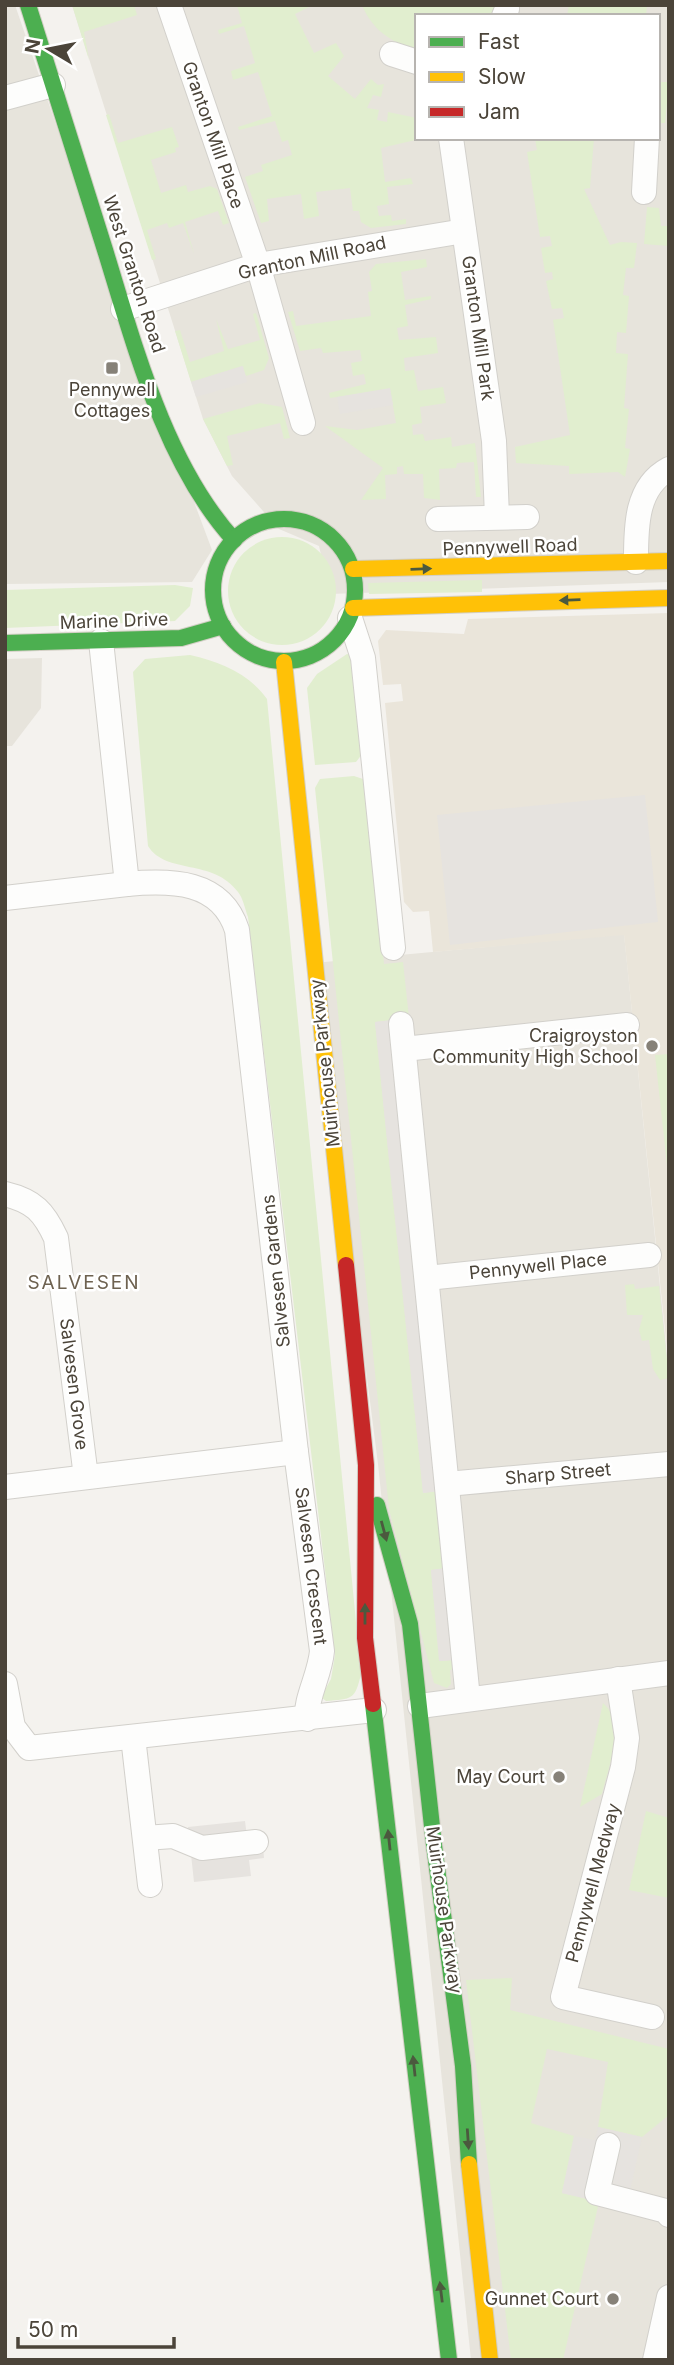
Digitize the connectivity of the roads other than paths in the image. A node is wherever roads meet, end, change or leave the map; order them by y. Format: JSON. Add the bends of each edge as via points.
{"nodes":[{"id":1,"x":27,"y":5,"type":"edge"},
{"id":2,"x":169,"y":5,"type":"edge"},
{"id":3,"x":392,"y":54,"type":"dead end"},
{"id":4,"x":415,"y":61,"type":"edge"},
{"id":5,"x":53,"y":85,"type":"junction"},
{"id":6,"x":5,"y":98,"type":"edge"},
{"id":7,"x":451,"y":140,"type":"edge"},
{"id":8,"x":654,"y":155,"type":"edge"},
{"id":9,"x":643,"y":192,"type":"dead end"},
{"id":10,"x":464,"y":231,"type":"junction"},
{"id":11,"x":258,"y":265,"type":"junction"},
{"id":12,"x":123,"y":309,"type":"junction"},
{"id":13,"x":303,"y":423,"type":"dead end"},
{"id":14,"x":669,"y":469,"type":"edge"},
{"id":15,"x":497,"y":517,"type":"junction"},
{"id":16,"x":527,"y":517,"type":"dead end"},
{"id":17,"x":438,"y":519,"type":"dead end"},
{"id":18,"x":234,"y":540,"type":"junction"},
{"id":19,"x":669,"y":561,"type":"edge"},
{"id":20,"x":636,"y":562,"type":"junction"},
{"id":21,"x":353,"y":569,"type":"junction"},
{"id":22,"x":669,"y":598,"type":"edge"},
{"id":23,"x":352,"y":613,"type":"junction"},
{"id":24,"x":223,"y":626,"type":"junction"},
{"id":25,"x":101,"y":641,"type":"junction"},
{"id":26,"x":5,"y":643,"type":"edge"},
{"id":27,"x":284,"y":662,"type":"junction"},
{"id":28,"x":127,"y":884,"type":"junction"},
{"id":29,"x":5,"y":898,"type":"edge"},
{"id":30,"x":393,"y":948,"type":"dead end"},
{"id":31,"x":401,"y":1024,"type":"dead end"},
{"id":32,"x":627,"y":1026,"type":"dead end"},
{"id":33,"x":404,"y":1049,"type":"junction"},
{"id":34,"x":5,"y":1194,"type":"edge"},
{"id":35,"x":649,"y":1255,"type":"dead end"},
{"id":36,"x":427,"y":1278,"type":"junction"},
{"id":37,"x":296,"y":1452,"type":"junction"},
{"id":38,"x":669,"y":1464,"type":"edge"},
{"id":39,"x":366,"y":1465,"type":"junction"},
{"id":40,"x":86,"y":1477,"type":"junction"},
{"id":41,"x":447,"y":1484,"type":"junction"},
{"id":42,"x":5,"y":1487,"type":"edge"},
{"id":43,"x":669,"y":1673,"type":"edge"},
{"id":44,"x":618,"y":1679,"type":"junction"},
{"id":45,"x":5,"y":1684,"type":"edge"},
{"id":46,"x":468,"y":1699,"type":"junction"},
{"id":47,"x":420,"y":1706,"type":"junction"},
{"id":48,"x":374,"y":1710,"type":"junction"},
{"id":49,"x":307,"y":1719,"type":"junction"},
{"id":50,"x":133,"y":1737,"type":"junction"},
{"id":51,"x":145,"y":1838,"type":"junction"},
{"id":52,"x":256,"y":1842,"type":"dead end"},
{"id":53,"x":150,"y":1885,"type":"dead end"},
{"id":54,"x":653,"y":2017,"type":"dead end"},
{"id":55,"x":608,"y":2145,"type":"dead end"},
{"id":56,"x":669,"y":2215,"type":"edge"},
{"id":57,"x":669,"y":2297,"type":"edge"},
{"id":58,"x":449,"y":2360,"type":"edge"},
{"id":59,"x":490,"y":2360,"type":"edge"},
{"id":60,"x":655,"y":2360,"type":"edge"}],
"edges":[{"from":1,"to":5,"type":"street","name":"West Granton Road"},
{"from":2,"to":11,"type":"street","name":"Granton Mill Place"},
{"from":3,"to":4,"type":"street"},
{"from":5,"to":6,"type":"street"},
{"from":5,"to":12,"type":"street","name":"West Granton Road"},
{"from":7,"to":10,"type":"street","name":"Granton Mill Park"},
{"from":8,"to":9,"type":"street"},
{"from":10,"to":11,"type":"street","name":"Granton Mill Road"},
{"from":10,"to":15,"type":"street","name":"Granton Mill Park","via":[[494,441]]},
{"from":11,"to":12,"type":"street","name":"Granton Mill Road"},
{"from":11,"to":13,"type":"street","name":"Granton Mill Place"},
{"from":12,"to":18,"type":"street","name":"West Granton Road","via":[[176,452],[207,510]]},
{"from":14,"to":20,"type":"street","via":[[647,490],[639,510]]},
{"from":15,"to":16,"type":"street"},
{"from":15,"to":17,"type":"street"},
{"from":18,"to":21,"type":"street","via":[[250,527],[270,520],[302,520],[337,542]]},
{"from":18,"to":24,"type":"street","via":[[219,560],[213,584]]},
{"from":19,"to":20,"type":"street","name":"Pennywell Road"},
{"from":21,"to":20,"type":"street","name":"Pennywell Road","one_way":true},
{"from":21,"to":23,"type":"street"},
{"from":22,"to":23,"type":"street","one_way":true},
{"from":23,"to":27,"type":"street","via":[[337,638],[317,653]]},
{"from":23,"to":30,"type":"street","via":[[363,658]]},
{"from":24,"to":25,"type":"street","name":"Marine Drive","via":[[181,638]]},
{"from":24,"to":27,"type":"street","via":[[242,647]]},
{"from":25,"to":26,"type":"street","name":"Marine Drive"},
{"from":25,"to":28,"type":"street"},
{"from":27,"to":39,"type":"street","name":"Muirhouse Parkway"},
{"from":28,"to":29,"type":"street","name":"Salvesen Gardens"},
{"from":28,"to":37,"type":"street","name":"Salvesen Gardens","via":[[171,881],[196,887],[221,903],[237,930]]},
{"from":31,"to":33,"type":"street"},
{"from":32,"to":33,"type":"street"},
{"from":33,"to":36,"type":"street"},
{"from":34,"to":40,"type":"street","name":"Salvesen Grove","via":[[37,1206],[56,1238]]},
{"from":35,"to":36,"type":"street","name":"Pennywell Place"},
{"from":36,"to":41,"type":"street"},
{"from":37,"to":40,"type":"street"},
{"from":37,"to":49,"type":"street","name":"Salvesen Crescent","via":[[322,1651],[320,1672],[306,1707]]},
{"from":38,"to":41,"type":"street","name":"Sharp Street"},
{"from":39,"to":47,"type":"street","name":"Muirhouse Parkway","one_way":true,"via":[[410,1624]]},
{"from":48,"to":39,"type":"street","name":"Muirhouse Parkway","one_way":true,"via":[[365,1637]]},
{"from":40,"to":42,"type":"street"},
{"from":41,"to":46,"type":"street"},
{"from":43,"to":44,"type":"street"},
{"from":44,"to":46,"type":"street"},
{"from":44,"to":54,"type":"street","name":"Pennywell Medway","via":[[627,1738],[623,1768],[563,1997]]},
{"from":45,"to":50,"type":"street","via":[[13,1727],[29,1748]]},
{"from":46,"to":47,"type":"street"},
{"from":47,"to":59,"type":"street","name":"Muirhouse Parkway","one_way":true,"via":[[463,2066],[473,2218]]},
{"from":48,"to":49,"type":"street"},
{"from":58,"to":48,"type":"street","name":"Muirhouse Parkway","one_way":true},
{"from":49,"to":50,"type":"street"},
{"from":50,"to":51,"type":"street"},
{"from":51,"to":52,"type":"street","via":[[173,1836],[202,1848]]},
{"from":51,"to":53,"type":"street"},
{"from":55,"to":56,"type":"street","via":[[597,2193]]},
{"from":57,"to":60,"type":"street"}]}
